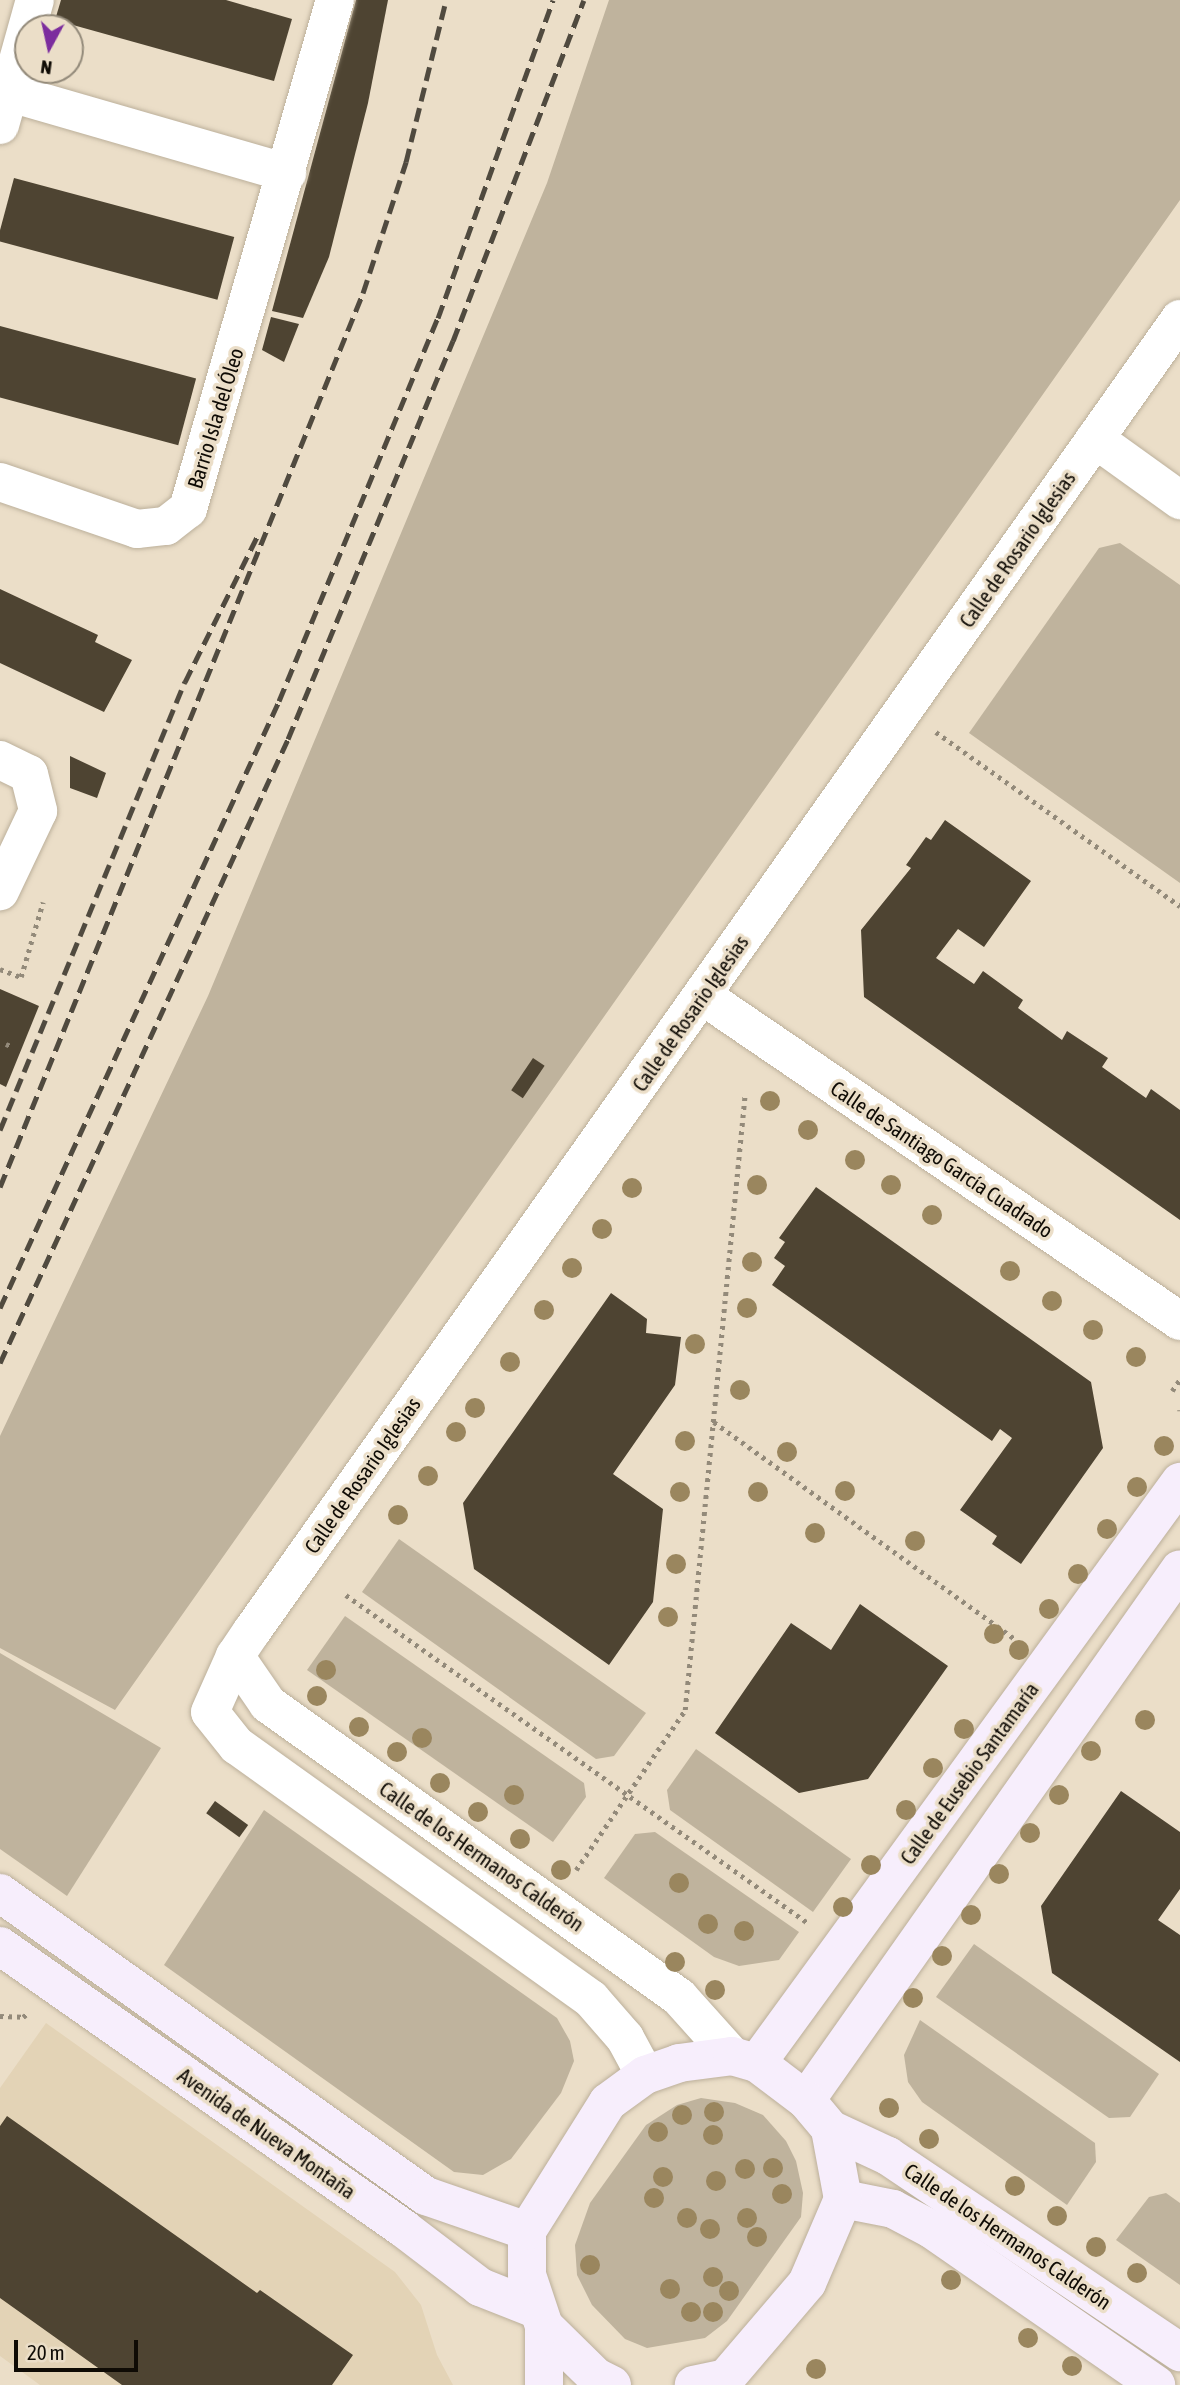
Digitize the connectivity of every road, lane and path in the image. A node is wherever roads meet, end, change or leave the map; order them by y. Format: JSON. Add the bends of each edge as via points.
{"nodes":[{"id":1,"x":35,"y":0,"type":"edge"},
{"id":2,"x":335,"y":0,"type":"edge"},
{"id":3,"x":3,"y":103,"type":"edge"},
{"id":4,"x":287,"y":173,"type":"junction"},
{"id":5,"x":1180,"y":319,"type":"edge"},
{"id":6,"x":1095,"y":439,"type":"junction"},
{"id":7,"x":0,"y":482,"type":"edge"},
{"id":8,"x":1180,"y":500,"type":"edge"},
{"id":9,"x":904,"y":709,"type":"junction"},
{"id":10,"x":0,"y":761,"type":"edge"},
{"id":11,"x":0,"y":891,"type":"edge"},
{"id":12,"x":1180,"y":906,"type":"edge"},
{"id":13,"x":703,"y":996,"type":"junction"},
{"id":14,"x":745,"y":1094,"type":"dead end"},
{"id":15,"x":1180,"y":1321,"type":"edge"},
{"id":16,"x":1180,"y":1379,"type":"edge"},
{"id":17,"x":1172,"y":1391,"type":"dead end"},
{"id":18,"x":713,"y":1422,"type":"junction"},
{"id":19,"x":1180,"y":1482,"type":"edge"},
{"id":20,"x":1180,"y":1569,"type":"edge"},
{"id":21,"x":346,"y":1595,"type":"dead end"},
{"id":22,"x":1017,"y":1640,"type":"dead end"},
{"id":23,"x":234,"y":1656,"type":"junction"},
{"id":24,"x":628,"y":1795,"type":"junction"},
{"id":25,"x":576,"y":1870,"type":"dead end"},
{"id":26,"x":0,"y":1893,"type":"edge"},
{"id":27,"x":816,"y":1928,"type":"dead end"},
{"id":28,"x":0,"y":1946,"type":"edge"},
{"id":29,"x":745,"y":2059,"type":"junction"},
{"id":30,"x":645,"y":2075,"type":"junction"},
{"id":31,"x":818,"y":2115,"type":"junction"},
{"id":32,"x":843,"y":2199,"type":"junction"},
{"id":33,"x":527,"y":2231,"type":"junction"},
{"id":34,"x":541,"y":2318,"type":"junction"},
{"id":35,"x":1180,"y":2352,"type":"edge"},
{"id":36,"x":716,"y":2383,"type":"edge"},
{"id":37,"x":544,"y":2385,"type":"edge"},
{"id":38,"x":612,"y":2385,"type":"edge"},
{"id":39,"x":1156,"y":2385,"type":"edge"}],
"edges":[{"from":1,"to":3,"type":"street"},
{"from":2,"to":4,"type":"street","name":"Barrio Isla del Óleo"},
{"from":3,"to":4,"type":"street"},
{"from":4,"to":7,"type":"street","name":"Barrio Isla del Óleo","via":[[188,509],[166,526],[137,529]]},
{"from":5,"to":6,"type":"street","name":"Calle de Rosario Iglesias"},
{"from":6,"to":8,"type":"street"},
{"from":6,"to":9,"type":"street","name":"Calle de Rosario Iglesias"},
{"from":9,"to":12,"type":"path"},
{"from":9,"to":13,"type":"street","name":"Calle de Rosario Iglesias"},
{"from":10,"to":11,"type":"street","via":[[29,774],[38,811]]},
{"from":13,"to":15,"type":"street","name":"Calle de Santiago García Cuadrado"},
{"from":13,"to":23,"type":"street","name":"Calle de Rosario Iglesias"},
{"from":14,"to":18,"type":"path"},
{"from":16,"to":17,"type":"path"},
{"from":18,"to":22,"type":"path"},
{"from":18,"to":24,"type":"path","via":[[685,1710]]},
{"from":19,"to":29,"type":"main road","name":"Calle de Eusebio Santamaría"},
{"from":20,"to":31,"type":"main road"},
{"from":21,"to":24,"type":"path"},
{"from":23,"to":29,"type":"street","name":"Calle de los Hermanos Calderón","via":[[268,1704],[679,1997]]},
{"from":23,"to":30,"type":"street","name":"Calle de Rosario Iglesias","via":[[210,1712],[237,1746],[590,1999],[625,2039]]},
{"from":24,"to":25,"type":"path"},
{"from":24,"to":27,"type":"path"},
{"from":26,"to":33,"type":"main road","name":"Avenida de Nueva Montaña","via":[[426,2196]]},
{"from":28,"to":34,"type":"main road","name":"Avenida de Nueva Montaña","via":[[480,2287]]},
{"from":29,"to":30,"type":"main road","via":[[679,2063]]},
{"from":29,"to":31,"type":"main road","name":"Calle de los Hermanos Calderón"},
{"from":30,"to":33,"type":"main road","via":[[608,2102]]},
{"from":31,"to":32,"type":"main road"},
{"from":31,"to":35,"type":"main road","name":"Calle de los Hermanos Calderón"},
{"from":32,"to":36,"type":"main road","via":[[807,2283]]},
{"from":32,"to":39,"type":"main road","name":"Calle de los Hermanos Calderón","via":[[893,2209],[931,2229]]},
{"from":33,"to":34,"type":"main road","via":[[527,2275]]},
{"from":34,"to":37,"type":"main road"},
{"from":34,"to":38,"type":"main road","via":[[596,2377]]}]}
